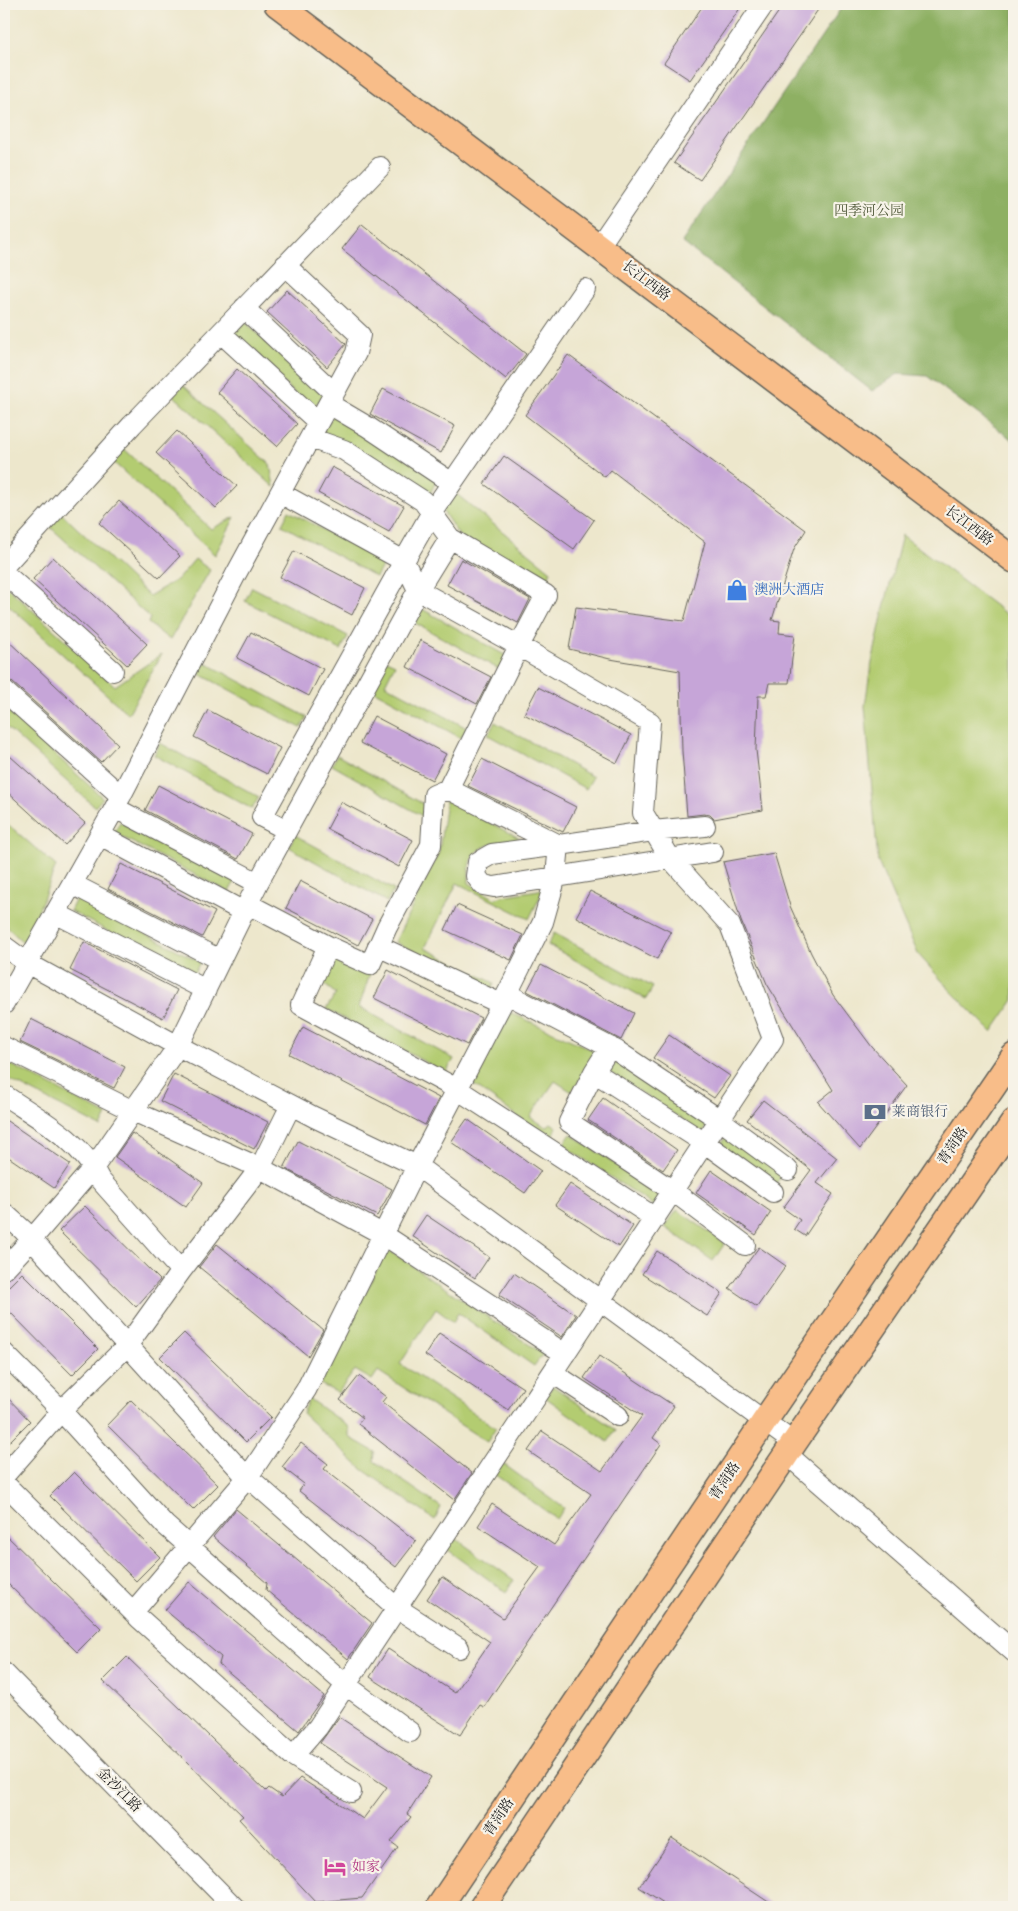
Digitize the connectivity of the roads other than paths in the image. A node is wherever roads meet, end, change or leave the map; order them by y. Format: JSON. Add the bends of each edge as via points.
{"nodes":[{"id":1,"x":277,"y":4,"type":"edge"},
{"id":2,"x":764,"y":4,"type":"edge"},
{"id":3,"x":380,"y":167,"type":"dead end"},
{"id":4,"x":599,"y":246,"type":"junction"},
{"id":5,"x":285,"y":265,"type":"junction"},
{"id":6,"x":585,"y":289,"type":"dead end"},
{"id":7,"x":244,"y":308,"type":"junction"},
{"id":8,"x":221,"y":333,"type":"junction"},
{"id":9,"x":332,"y":398,"type":"junction"},
{"id":10,"x":314,"y":430,"type":"junction"},
{"id":11,"x":452,"y":483,"type":"junction"},
{"id":12,"x":280,"y":493,"type":"junction"},
{"id":13,"x":432,"y":512,"type":"junction"},
{"id":14,"x":450,"y":538,"type":"junction"},
{"id":15,"x":1014,"y":560,"type":"edge"},
{"id":16,"x":404,"y":562,"type":"junction"},
{"id":17,"x":4,"y":566,"type":"edge"},
{"id":18,"x":4,"y":573,"type":"edge"},
{"id":19,"x":418,"y":590,"type":"junction"},
{"id":20,"x":518,"y":646,"type":"junction"},
{"id":21,"x":112,"y":671,"type":"dead end"},
{"id":22,"x":4,"y":691,"type":"edge"},
{"id":23,"x":448,"y":789,"type":"junction"},
{"id":24,"x":118,"y":802,"type":"junction"},
{"id":25,"x":706,"y":826,"type":"dead end"},
{"id":26,"x":286,"y":830,"type":"junction"},
{"id":27,"x":653,"y":830,"type":"junction"},
{"id":28,"x":100,"y":835,"type":"junction"},
{"id":29,"x":559,"y":845,"type":"junction"},
{"id":30,"x":713,"y":852,"type":"dead end"},
{"id":31,"x":670,"y":858,"type":"junction"},
{"id":32,"x":556,"y":876,"type":"junction"},
{"id":33,"x":258,"y":883,"type":"junction"},
{"id":34,"x":72,"y":884,"type":"junction"},
{"id":35,"x":246,"y":908,"type":"junction"},
{"id":36,"x":55,"y":913,"type":"junction"},
{"id":37,"x":4,"y":946,"type":"edge"},
{"id":38,"x":328,"y":946,"type":"junction"},
{"id":39,"x":378,"y":946,"type":"junction"},
{"id":40,"x":220,"y":960,"type":"junction"},
{"id":41,"x":27,"y":963,"type":"junction"},
{"id":42,"x":206,"y":990,"type":"junction"},
{"id":43,"x":504,"y":999,"type":"junction"},
{"id":44,"x":4,"y":1004,"type":"edge"},
{"id":45,"x":178,"y":1046,"type":"junction"},
{"id":46,"x":4,"y":1047,"type":"edge"},
{"id":47,"x":610,"y":1047,"type":"junction"},
{"id":48,"x":1014,"y":1056,"type":"edge"},
{"id":49,"x":594,"y":1072,"type":"junction"},
{"id":50,"x":457,"y":1089,"type":"junction"},
{"id":51,"x":4,"y":1095,"type":"edge"},
{"id":52,"x":291,"y":1105,"type":"junction"},
{"id":53,"x":132,"y":1111,"type":"junction"},
{"id":54,"x":720,"y":1120,"type":"junction"},
{"id":55,"x":569,"y":1122,"type":"junction"},
{"id":56,"x":1014,"y":1122,"type":"edge"},
{"id":57,"x":705,"y":1143,"type":"junction"},
{"id":58,"x":552,"y":1151,"type":"junction"},
{"id":59,"x":417,"y":1166,"type":"junction"},
{"id":60,"x":94,"y":1167,"type":"junction"},
{"id":61,"x":260,"y":1168,"type":"junction"},
{"id":62,"x":788,"y":1170,"type":"dead end"},
{"id":63,"x":673,"y":1191,"type":"junction"},
{"id":64,"x":773,"y":1192,"type":"dead end"},
{"id":65,"x":4,"y":1213,"type":"edge"},
{"id":66,"x":655,"y":1218,"type":"junction"},
{"id":67,"x":384,"y":1235,"type":"junction"},
{"id":68,"x":31,"y":1240,"type":"junction"},
{"id":69,"x":744,"y":1244,"type":"dead end"},
{"id":70,"x":4,"y":1269,"type":"edge"},
{"id":71,"x":181,"y":1271,"type":"junction"},
{"id":72,"x":600,"y":1302,"type":"junction"},
{"id":73,"x":127,"y":1346,"type":"junction"},
{"id":74,"x":4,"y":1352,"type":"edge"},
{"id":75,"x":565,"y":1354,"type":"junction"},
{"id":76,"x":553,"y":1373,"type":"junction"},
{"id":77,"x":61,"y":1411,"type":"junction"},
{"id":78,"x":618,"y":1416,"type":"dead end"},
{"id":79,"x":764,"y":1422,"type":"junction"},
{"id":80,"x":791,"y":1449,"type":"junction"},
{"id":81,"x":4,"y":1476,"type":"edge"},
{"id":82,"x":248,"y":1477,"type":"junction"},
{"id":83,"x":4,"y":1483,"type":"edge"},
{"id":84,"x":189,"y":1547,"type":"junction"},
{"id":85,"x":397,"y":1608,"type":"junction"},
{"id":86,"x":133,"y":1612,"type":"junction"},
{"id":87,"x":459,"y":1648,"type":"dead end"},
{"id":88,"x":1014,"y":1652,"type":"edge"},
{"id":89,"x":4,"y":1674,"type":"edge"},
{"id":90,"x":346,"y":1685,"type":"junction"},
{"id":91,"x":410,"y":1732,"type":"dead end"},
{"id":92,"x":293,"y":1756,"type":"junction"},
{"id":93,"x":351,"y":1792,"type":"dead end"},
{"id":94,"x":234,"y":1907,"type":"edge"},
{"id":95,"x":439,"y":1907,"type":"edge"},
{"id":96,"x":482,"y":1907,"type":"edge"}],
"edges":[{"from":1,"to":4,"type":"main road","name":"长江西路"},
{"from":2,"to":4,"type":"street"},
{"from":3,"to":5,"type":"street"},
{"from":4,"to":15,"type":"main road","name":"长江西路"},
{"from":5,"to":7,"type":"street"},
{"from":5,"to":9,"type":"street","via":[[360,335],[356,353]]},
{"from":6,"to":11,"type":"street"},
{"from":7,"to":8,"type":"street"},
{"from":7,"to":9,"type":"street"},
{"from":8,"to":10,"type":"street"},
{"from":8,"to":17,"type":"street"},
{"from":9,"to":10,"type":"street"},
{"from":9,"to":11,"type":"street"},
{"from":10,"to":12,"type":"street"},
{"from":10,"to":13,"type":"street","via":[[423,502]]},
{"from":11,"to":13,"type":"street"},
{"from":12,"to":16,"type":"street"},
{"from":12,"to":24,"type":"street"},
{"from":13,"to":14,"type":"street"},
{"from":13,"to":16,"type":"street"},
{"from":14,"to":19,"type":"street"},
{"from":14,"to":20,"type":"street","via":[[546,595]]},
{"from":16,"to":19,"type":"street"},
{"from":16,"to":26,"type":"street","via":[[262,818]]},
{"from":18,"to":21,"type":"street"},
{"from":19,"to":20,"type":"street"},
{"from":19,"to":26,"type":"street"},
{"from":20,"to":23,"type":"street"},
{"from":20,"to":27,"type":"street","via":[[650,722],[643,813]]},
{"from":22,"to":24,"type":"street"},
{"from":23,"to":29,"type":"street"},
{"from":23,"to":39,"type":"street","via":[[434,795],[431,845]]},
{"from":24,"to":28,"type":"street"},
{"from":24,"to":33,"type":"street"},
{"from":25,"to":27,"type":"street"},
{"from":26,"to":33,"type":"street"},
{"from":27,"to":29,"type":"street"},
{"from":27,"to":31,"type":"street"},
{"from":28,"to":34,"type":"street"},
{"from":28,"to":35,"type":"street"},
{"from":29,"to":32,"type":"street"},
{"from":29,"to":32,"type":"street","via":[[492,854],[478,862],[476,876],[484,885],[494,888]]},
{"from":30,"to":31,"type":"street"},
{"from":31,"to":32,"type":"street"},
{"from":31,"to":54,"type":"street","via":[[730,925],[773,1039]]},
{"from":32,"to":43,"type":"street","via":[[543,922]]},
{"from":33,"to":35,"type":"street"},
{"from":34,"to":36,"type":"street"},
{"from":34,"to":40,"type":"street"},
{"from":35,"to":38,"type":"street"},
{"from":35,"to":40,"type":"street"},
{"from":36,"to":41,"type":"street"},
{"from":36,"to":42,"type":"street"},
{"from":37,"to":41,"type":"street"},
{"from":38,"to":39,"type":"street","via":[[370,965]]},
{"from":38,"to":50,"type":"street","via":[[300,1005]]},
{"from":39,"to":43,"type":"street"},
{"from":40,"to":42,"type":"street"},
{"from":41,"to":44,"type":"street"},
{"from":41,"to":45,"type":"street"},
{"from":42,"to":45,"type":"street"},
{"from":43,"to":47,"type":"street"},
{"from":43,"to":50,"type":"street"},
{"from":45,"to":52,"type":"street"},
{"from":45,"to":53,"type":"street"},
{"from":46,"to":53,"type":"street"},
{"from":47,"to":49,"type":"street"},
{"from":47,"to":54,"type":"street"},
{"from":48,"to":79,"type":"main road","name":"青菏路"},
{"from":49,"to":55,"type":"street"},
{"from":49,"to":57,"type":"street"},
{"from":50,"to":58,"type":"street"},
{"from":50,"to":59,"type":"street"},
{"from":51,"to":60,"type":"street","via":[[72,1142]]},
{"from":52,"to":59,"type":"street"},
{"from":52,"to":61,"type":"street"},
{"from":53,"to":60,"type":"street"},
{"from":53,"to":61,"type":"street"},
{"from":54,"to":57,"type":"street"},
{"from":54,"to":62,"type":"street"},
{"from":55,"to":58,"type":"street"},
{"from":55,"to":63,"type":"street"},
{"from":56,"to":80,"type":"main road"},
{"from":57,"to":63,"type":"street"},
{"from":57,"to":64,"type":"street"},
{"from":58,"to":66,"type":"street"},
{"from":59,"to":67,"type":"street"},
{"from":59,"to":72,"type":"street"},
{"from":60,"to":68,"type":"street"},
{"from":60,"to":71,"type":"street","via":[[100,1180]]},
{"from":61,"to":67,"type":"street"},
{"from":61,"to":71,"type":"street"},
{"from":63,"to":66,"type":"street"},
{"from":63,"to":69,"type":"street"},
{"from":65,"to":68,"type":"street"},
{"from":66,"to":72,"type":"street"},
{"from":67,"to":75,"type":"street"},
{"from":67,"to":82,"type":"street","via":[[306,1390]]},
{"from":68,"to":70,"type":"street"},
{"from":68,"to":73,"type":"street"},
{"from":71,"to":73,"type":"street"},
{"from":72,"to":75,"type":"street"},
{"from":72,"to":79,"type":"street"},
{"from":73,"to":77,"type":"street"},
{"from":73,"to":82,"type":"street"},
{"from":74,"to":77,"type":"street"},
{"from":75,"to":76,"type":"street"},
{"from":76,"to":78,"type":"street"},
{"from":76,"to":85,"type":"street"},
{"from":77,"to":81,"type":"street"},
{"from":77,"to":84,"type":"street"},
{"from":79,"to":80,"type":"street"},
{"from":79,"to":95,"type":"main road","name":"青菏路"},
{"from":80,"to":88,"type":"street"},
{"from":80,"to":96,"type":"main road"},
{"from":82,"to":84,"type":"street"},
{"from":82,"to":85,"type":"street"},
{"from":83,"to":86,"type":"street"},
{"from":84,"to":86,"type":"street"},
{"from":84,"to":90,"type":"street"},
{"from":85,"to":87,"type":"street"},
{"from":85,"to":90,"type":"street"},
{"from":86,"to":92,"type":"street"},
{"from":89,"to":94,"type":"street","name":"金沙江路"},
{"from":90,"to":91,"type":"street"},
{"from":90,"to":92,"type":"street","via":[[318,1727]]},
{"from":92,"to":93,"type":"street"}]}
